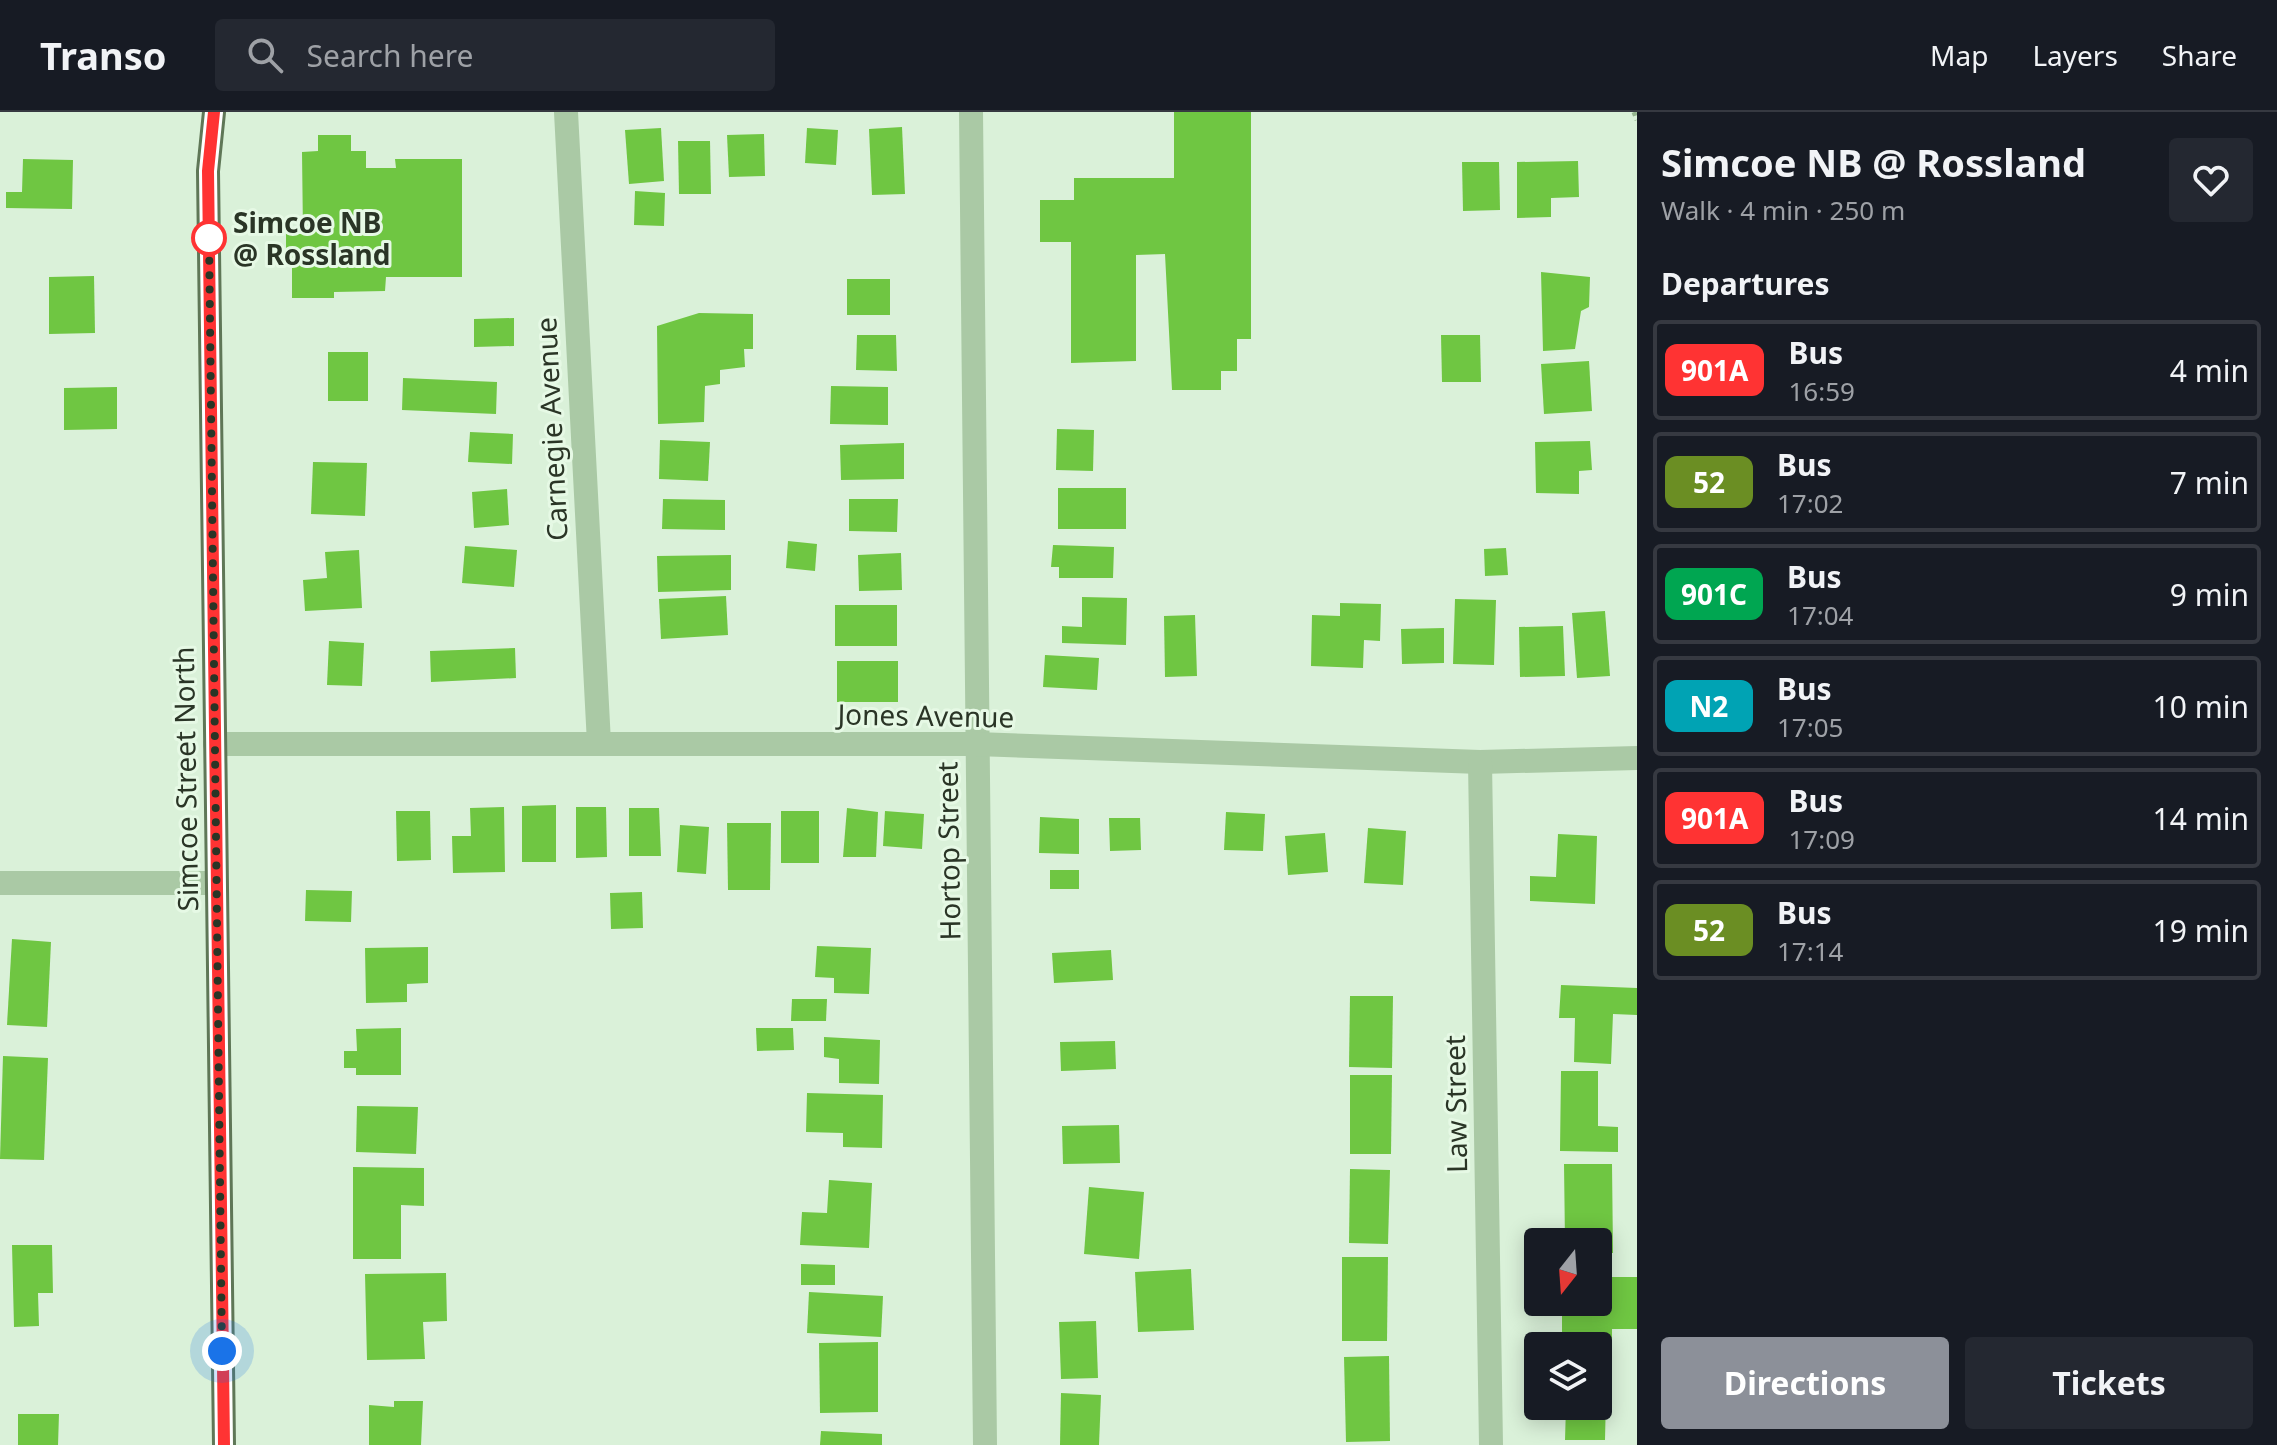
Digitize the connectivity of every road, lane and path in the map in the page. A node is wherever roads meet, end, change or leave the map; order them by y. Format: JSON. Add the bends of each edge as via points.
{"nodes":[{"id":1,"x":214,"y":112,"type":"edge"},
{"id":2,"x":566,"y":112,"type":"edge"},
{"id":3,"x":971,"y":112,"type":"edge"},
{"id":4,"x":1634,"y":112,"type":"edge"},
{"id":5,"x":1637,"y":120,"type":"edge"},
{"id":6,"x":599,"y":743,"type":"junction"},
{"id":7,"x":215,"y":744,"type":"junction"},
{"id":8,"x":976,"y":744,"type":"junction"},
{"id":9,"x":1637,"y":758,"type":"edge"},
{"id":10,"x":1480,"y":762,"type":"junction"},
{"id":11,"x":0,"y":883,"type":"edge"},
{"id":12,"x":216,"y":883,"type":"junction"},
{"id":13,"x":224,"y":1445,"type":"edge"},
{"id":14,"x":985,"y":1445,"type":"edge"},
{"id":15,"x":1491,"y":1445,"type":"edge"}],
"edges":[{"from":1,"to":7,"type":"main road","name":"Simcoe Street North","via":[[208,171]]},
{"from":2,"to":6,"type":"street","name":"Carnegie Avenue"},
{"from":3,"to":8,"type":"street","name":"Hortop Street"},
{"from":4,"to":5,"type":"path"},
{"from":6,"to":7,"type":"street","name":"Jones Avenue"},
{"from":6,"to":8,"type":"street","name":"Jones Avenue"},
{"from":7,"to":12,"type":"main road","name":"Simcoe Street North"},
{"from":8,"to":10,"type":"street","name":"Jones Avenue"},
{"from":8,"to":14,"type":"street","name":"Hortop Street"},
{"from":9,"to":10,"type":"street","name":"Jones Avenue"},
{"from":10,"to":15,"type":"street","name":"Law Street"},
{"from":11,"to":12,"type":"street"},
{"from":12,"to":13,"type":"main road","name":"Simcoe Street North"}]}
